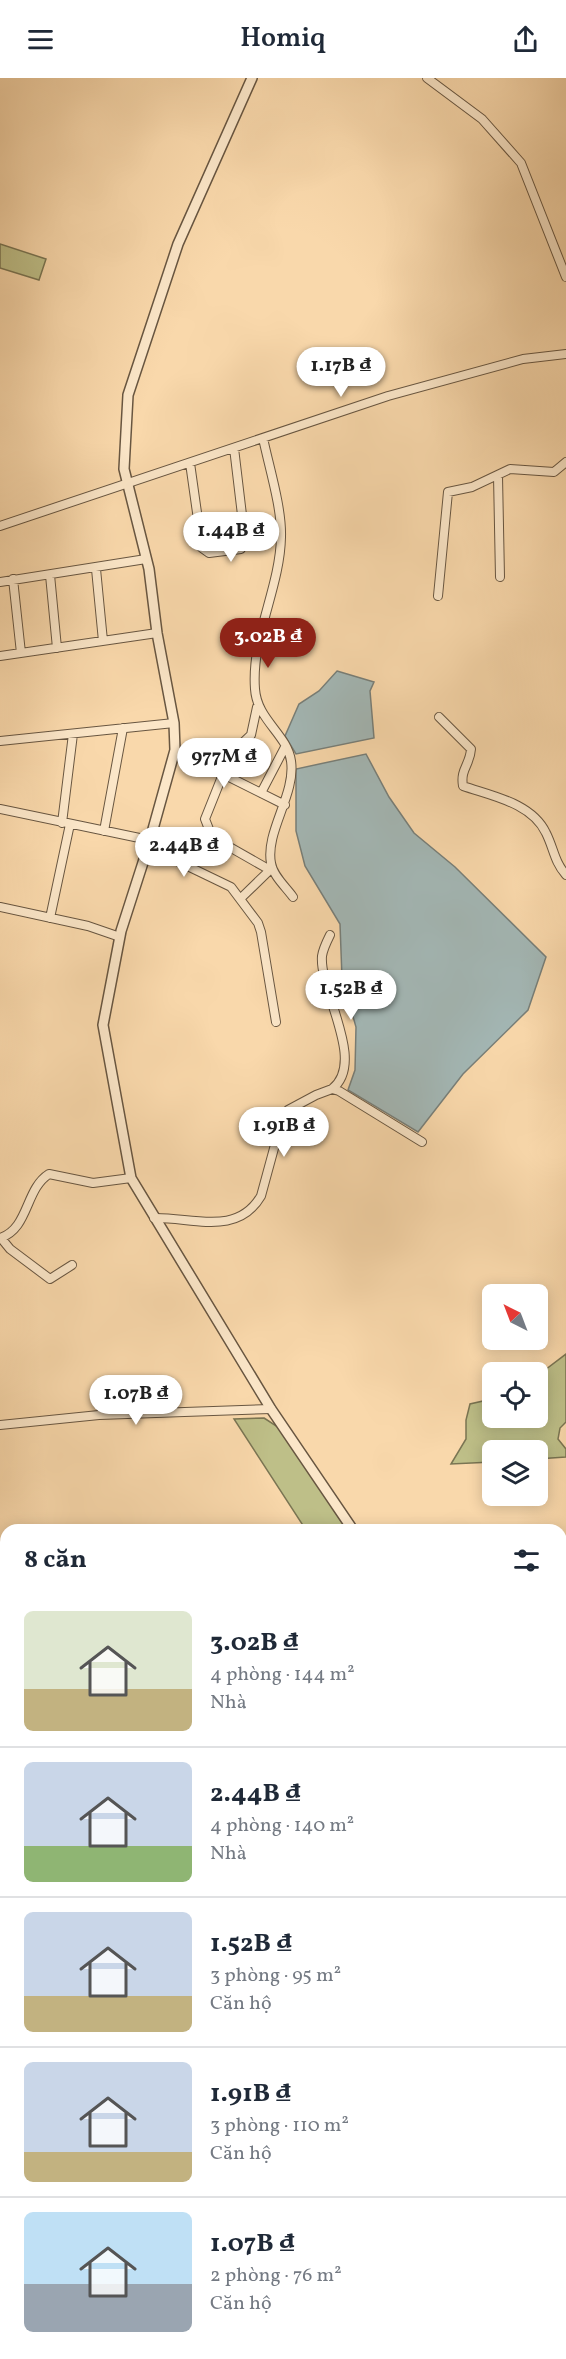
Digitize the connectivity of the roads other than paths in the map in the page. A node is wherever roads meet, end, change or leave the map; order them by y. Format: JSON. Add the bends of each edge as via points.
{"nodes":[{"id":1,"x":252,"y":78,"type":"edge"},
{"id":2,"x":427,"y":78,"type":"edge"},
{"id":3,"x":566,"y":277,"type":"edge"},
{"id":4,"x":566,"y":354,"type":"edge"},
{"id":5,"x":263,"y":438,"type":"junction"},
{"id":6,"x":234,"y":448,"type":"junction"},
{"id":7,"x":566,"y":462,"type":"edge"},
{"id":8,"x":190,"y":463,"type":"junction"},
{"id":9,"x":498,"y":476,"type":"junction"},
{"id":10,"x":126,"y":485,"type":"junction"},
{"id":11,"x":0,"y":526,"type":"edge"},
{"id":12,"x":146,"y":559,"type":"junction"},
{"id":13,"x":96,"y":569,"type":"junction"},
{"id":14,"x":50,"y":575,"type":"junction"},
{"id":15,"x":500,"y":578,"type":"dead end"},
{"id":16,"x":13,"y":579,"type":"junction"},
{"id":17,"x":0,"y":582,"type":"edge"},
{"id":18,"x":438,"y":596,"type":"dead end"},
{"id":19,"x":157,"y":633,"type":"junction"},
{"id":20,"x":103,"y":641,"type":"junction"},
{"id":21,"x":57,"y":648,"type":"junction"},
{"id":22,"x":21,"y":653,"type":"junction"},
{"id":23,"x":0,"y":656,"type":"edge"},
{"id":24,"x":257,"y":702,"type":"junction"},
{"id":25,"x":439,"y":717,"type":"dead end"},
{"id":26,"x":174,"y":723,"type":"junction"},
{"id":27,"x":123,"y":728,"type":"junction"},
{"id":28,"x":73,"y":734,"type":"junction"},
{"id":29,"x":0,"y":741,"type":"edge"},
{"id":30,"x":285,"y":747,"type":"junction"},
{"id":31,"x":175,"y":750,"type":"junction"},
{"id":32,"x":214,"y":770,"type":"junction"},
{"id":33,"x":223,"y":774,"type":"junction"},
{"id":34,"x":261,"y":793,"type":"junction"},
{"id":35,"x":285,"y":806,"type":"junction"},
{"id":36,"x":0,"y":809,"type":"edge"},
{"id":37,"x":66,"y":824,"type":"junction"},
{"id":38,"x":104,"y":831,"type":"junction"},
{"id":39,"x":149,"y":843,"type":"junction"},
{"id":40,"x":271,"y":869,"type":"junction"},
{"id":41,"x":566,"y":875,"type":"edge"},
{"id":42,"x":293,"y":897,"type":"dead end"},
{"id":43,"x":241,"y":898,"type":"junction"},
{"id":44,"x":0,"y":907,"type":"edge"},
{"id":45,"x":50,"y":918,"type":"junction"},
{"id":46,"x":330,"y":935,"type":"dead end"},
{"id":47,"x":120,"y":937,"type":"junction"},
{"id":48,"x":276,"y":1022,"type":"dead end"},
{"id":49,"x":332,"y":1089,"type":"junction"},
{"id":50,"x":422,"y":1142,"type":"dead end"},
{"id":51,"x":131,"y":1178,"type":"junction"},
{"id":52,"x":154,"y":1218,"type":"junction"},
{"id":53,"x":1,"y":1238,"type":"edge"},
{"id":54,"x":72,"y":1264,"type":"dead end"},
{"id":55,"x":271,"y":1409,"type":"junction"},
{"id":56,"x":0,"y":1425,"type":"edge"},
{"id":57,"x":349,"y":1524,"type":"edge"}],
"edges":[{"from":1,"to":10,"type":"street","via":[[178,244],[128,395]]},
{"from":2,"to":3,"type":"street","via":[[482,119],[521,163]]},
{"from":4,"to":5,"type":"street","via":[[523,359],[388,396]]},
{"from":5,"to":6,"type":"street"},
{"from":5,"to":24,"type":"street","via":[[282,534],[256,661]]},
{"from":6,"to":8,"type":"street"},
{"from":6,"to":8,"type":"street","via":[[245,540],[242,549],[209,553],[202,548]]},
{"from":7,"to":9,"type":"street","via":[[554,472],[517,468]]},
{"from":8,"to":10,"type":"street"},
{"from":9,"to":15,"type":"street"},
{"from":9,"to":18,"type":"street","via":[[448,492]]},
{"from":10,"to":11,"type":"street"},
{"from":10,"to":12,"type":"street"},
{"from":12,"to":13,"type":"street"},
{"from":12,"to":19,"type":"street"},
{"from":13,"to":14,"type":"street"},
{"from":13,"to":20,"type":"street"},
{"from":14,"to":16,"type":"street"},
{"from":14,"to":21,"type":"street"},
{"from":16,"to":17,"type":"street"},
{"from":16,"to":22,"type":"street"},
{"from":19,"to":20,"type":"street"},
{"from":19,"to":26,"type":"street"},
{"from":20,"to":21,"type":"street"},
{"from":21,"to":22,"type":"street"},
{"from":22,"to":23,"type":"street"},
{"from":24,"to":30,"type":"street"},
{"from":24,"to":32,"type":"street","via":[[251,735]]},
{"from":25,"to":41,"type":"street","via":[[471,749],[461,775],[463,786],[515,804],[533,816]]},
{"from":26,"to":27,"type":"street"},
{"from":26,"to":31,"type":"street"},
{"from":27,"to":28,"type":"street"},
{"from":27,"to":38,"type":"street"},
{"from":28,"to":29,"type":"street"},
{"from":28,"to":37,"type":"street"},
{"from":30,"to":34,"type":"street"},
{"from":30,"to":35,"type":"street","via":[[291,761]]},
{"from":31,"to":32,"type":"street"},
{"from":31,"to":39,"type":"street"},
{"from":32,"to":33,"type":"street"},
{"from":33,"to":34,"type":"street"},
{"from":33,"to":40,"type":"street","via":[[205,819],[212,837]]},
{"from":34,"to":35,"type":"street"},
{"from":35,"to":40,"type":"street","via":[[272,848]]},
{"from":36,"to":37,"type":"street"},
{"from":37,"to":38,"type":"street"},
{"from":37,"to":45,"type":"street"},
{"from":38,"to":39,"type":"street"},
{"from":39,"to":43,"type":"street","via":[[231,887]]},
{"from":39,"to":47,"type":"street"},
{"from":40,"to":42,"type":"street"},
{"from":40,"to":43,"type":"street"},
{"from":43,"to":48,"type":"street","via":[[261,932]]},
{"from":44,"to":45,"type":"street"},
{"from":45,"to":47,"type":"street"},
{"from":46,"to":49,"type":"street","via":[[322,957],[343,1044],[341,1075]]},
{"from":47,"to":51,"type":"street","via":[[103,1025]]},
{"from":49,"to":50,"type":"street"},
{"from":49,"to":52,"type":"street","via":[[298,1102],[282,1119],[261,1196],[254,1208],[220,1224]]},
{"from":51,"to":52,"type":"street"},
{"from":51,"to":53,"type":"street","via":[[93,1183],[49,1174],[11,1233]]},
{"from":52,"to":55,"type":"street"},
{"from":53,"to":54,"type":"street","via":[[50,1279]]},
{"from":55,"to":56,"type":"street","via":[[99,1414]]},
{"from":55,"to":57,"type":"street"}]}
